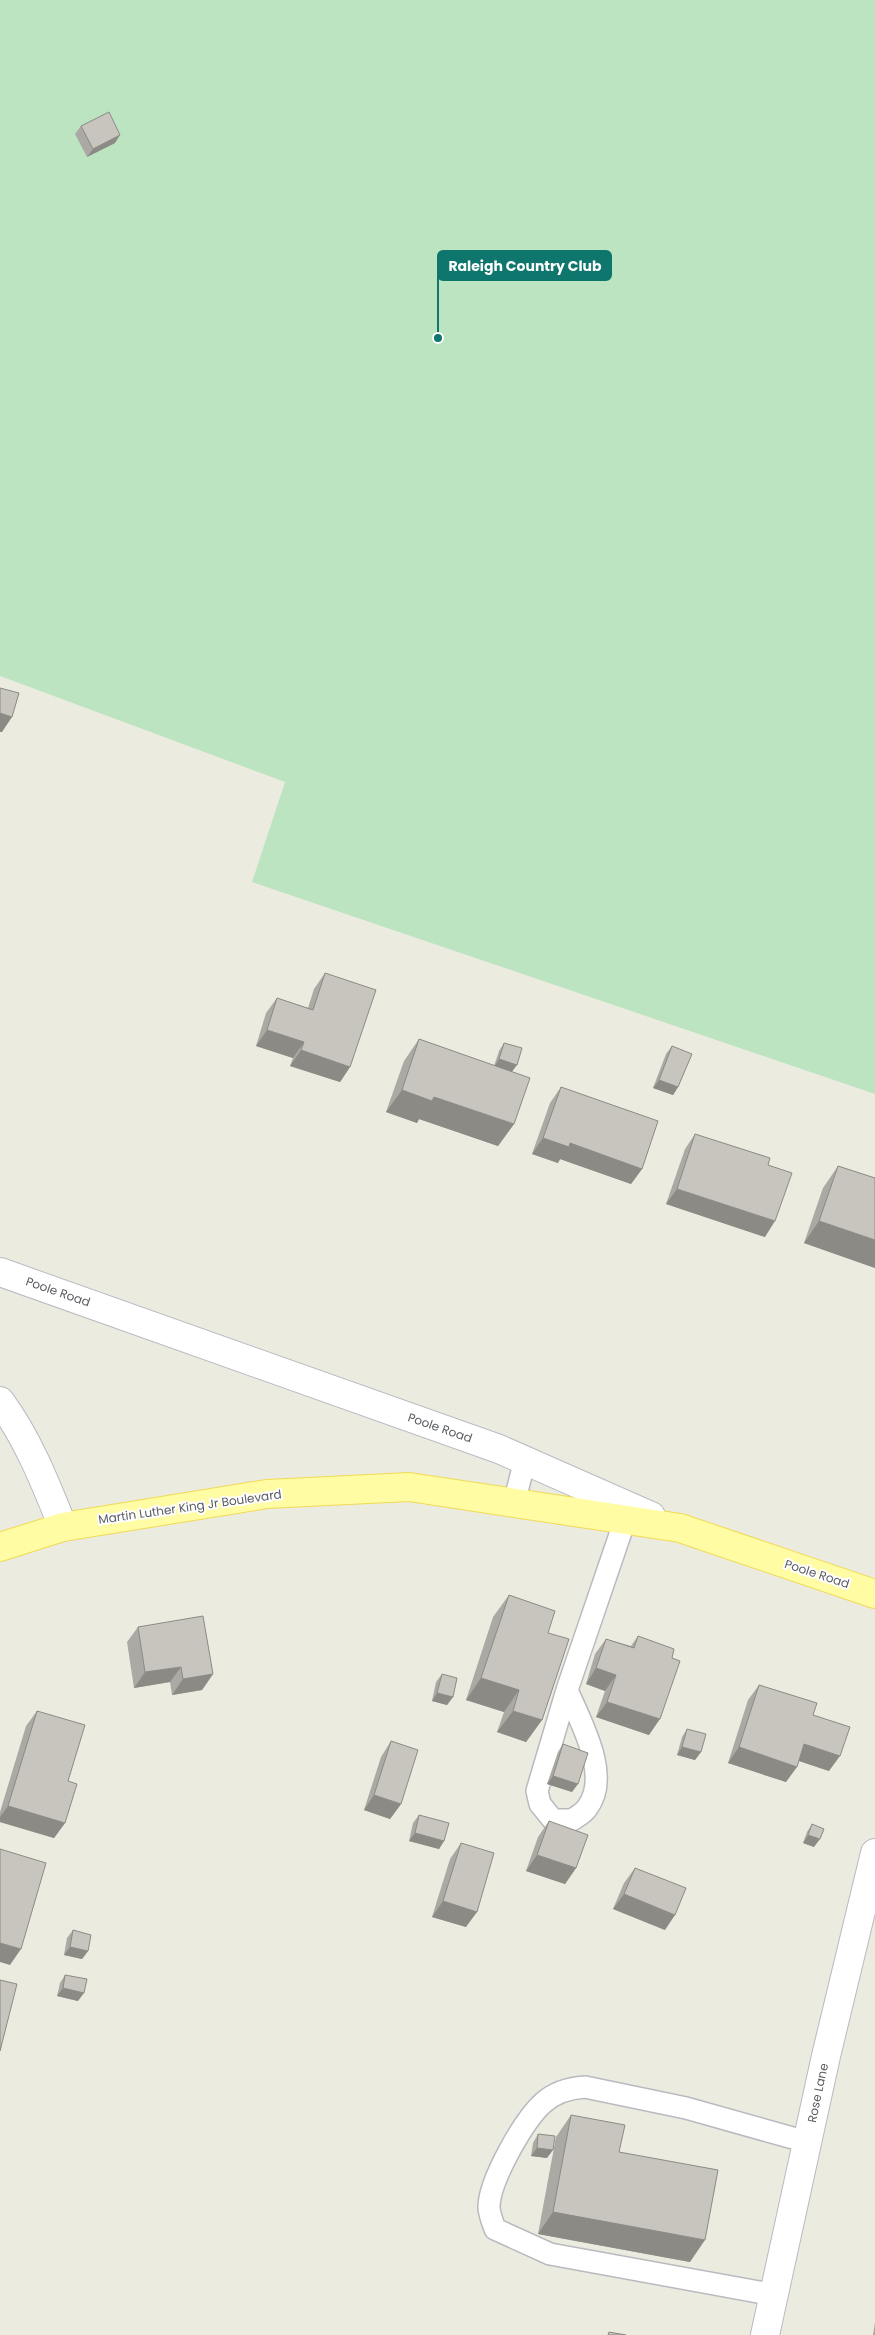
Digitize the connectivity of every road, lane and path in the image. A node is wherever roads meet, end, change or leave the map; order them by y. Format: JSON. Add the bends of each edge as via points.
{"nodes":[{"id":1,"x":0,"y":1272,"type":"edge"},
{"id":2,"x":0,"y":1401,"type":"edge"},
{"id":3,"x":524,"y":1460,"type":"junction"},
{"id":4,"x":514,"y":1503,"type":"junction"},
{"id":5,"x":641,"y":1520,"type":"junction"},
{"id":6,"x":63,"y":1526,"type":"junction"},
{"id":7,"x":680,"y":1528,"type":"joint"},
{"id":8,"x":0,"y":1547,"type":"edge"},
{"id":9,"x":875,"y":1594,"type":"edge"},
{"id":10,"x":567,"y":1690,"type":"junction"},
{"id":11,"x":875,"y":1853,"type":"edge"},
{"id":12,"x":808,"y":2142,"type":"junction"},
{"id":13,"x":775,"y":2295,"type":"junction"},
{"id":14,"x":765,"y":2335,"type":"edge"}],
"edges":[{"from":1,"to":3,"type":"main road","name":"Poole Road"},
{"from":2,"to":6,"type":"main road","via":[[16,1422]]},
{"from":3,"to":4,"type":"lane"},
{"from":3,"to":5,"type":"main road","name":"Poole Road"},
{"from":4,"to":5,"type":"main road","name":"Martin Luther King Jr Boulevard"},
{"from":4,"to":6,"type":"main road","name":"Martin Luther King Jr Boulevard","via":[[409,1487],[267,1494]]},
{"from":5,"to":7,"type":"main road","name":"Martin Luther King Jr Boulevard"},
{"from":5,"to":10,"type":"lane"},
{"from":6,"to":8,"type":"main road","name":"Martin Luther King Jr Boulevard"},
{"from":7,"to":9,"type":"main road","name":"Poole Road"},
{"from":10,"to":10,"type":"lane","via":[[537,1791],[540,1804],[553,1820],[572,1820],[588,1808],[597,1783],[593,1751]]},
{"from":11,"to":12,"type":"main road","name":"Rose Lane"},
{"from":12,"to":13,"type":"main road","name":"Rose Lane"},
{"from":12,"to":13,"type":"lane","via":[[686,2108],[585,2087],[572,2088],[543,2103],[524,2125],[495,2179],[488,2208],[495,2229],[550,2254]]},
{"from":13,"to":14,"type":"main road","name":"Rose Lane"}]}
